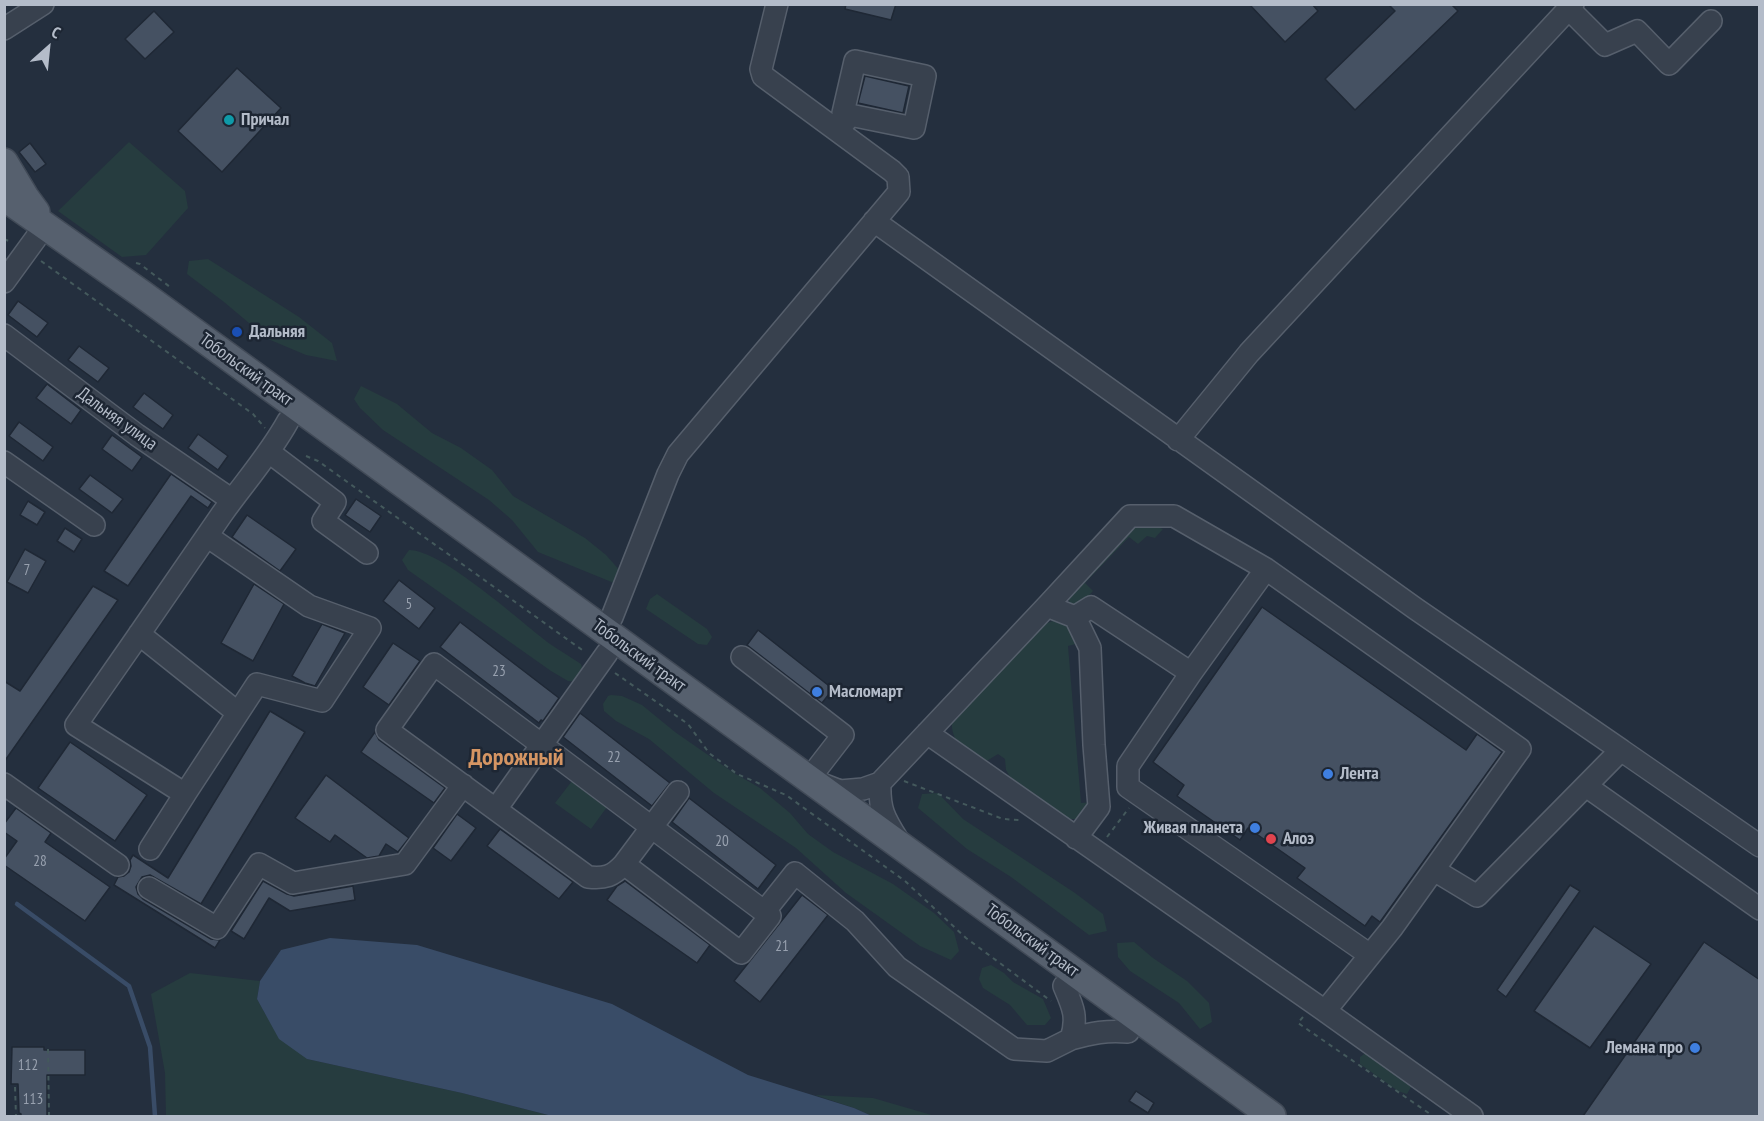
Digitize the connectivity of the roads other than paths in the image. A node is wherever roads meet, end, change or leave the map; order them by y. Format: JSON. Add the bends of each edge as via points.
{"nodes":[{"id":1,"x":43,"y":4,"type":"edge"},
{"id":2,"x":777,"y":4,"type":"edge"},
{"id":3,"x":1571,"y":7,"type":"edge"},
{"id":4,"x":1711,"y":21,"type":"dead end"},
{"id":5,"x":4,"y":29,"type":"edge"},
{"id":6,"x":4,"y":162,"type":"edge"},
{"id":7,"x":4,"y":197,"type":"edge"},
{"id":8,"x":4,"y":212,"type":"edge"},
{"id":9,"x":874,"y":221,"type":"junction"},
{"id":10,"x":37,"y":238,"type":"junction"},
{"id":11,"x":4,"y":282,"type":"edge"},
{"id":12,"x":4,"y":335,"type":"edge"},
{"id":13,"x":283,"y":431,"type":"junction"},
{"id":14,"x":1178,"y":440,"type":"junction"},
{"id":15,"x":4,"y":462,"type":"edge"},
{"id":16,"x":232,"y":500,"type":"junction"},
{"id":17,"x":94,"y":525,"type":"dead end"},
{"id":18,"x":207,"y":536,"type":"junction"},
{"id":19,"x":367,"y":553,"type":"dead end"},
{"id":20,"x":1266,"y":569,"type":"junction"},
{"id":21,"x":1047,"y":606,"type":"junction"},
{"id":22,"x":1075,"y":617,"type":"junction"},
{"id":23,"x":139,"y":634,"type":"junction"},
{"id":24,"x":604,"y":649,"type":"junction"},
{"id":25,"x":742,"y":657,"type":"dead end"},
{"id":26,"x":1191,"y":673,"type":"junction"},
{"id":27,"x":237,"y":713,"type":"junction"},
{"id":28,"x":927,"y":733,"type":"junction"},
{"id":29,"x":542,"y":743,"type":"junction"},
{"id":30,"x":1621,"y":750,"type":"junction"},
{"id":31,"x":809,"y":779,"type":"junction"},
{"id":32,"x":880,"y":783,"type":"junction"},
{"id":33,"x":4,"y":784,"type":"edge"},
{"id":34,"x":463,"y":785,"type":"junction"},
{"id":35,"x":1586,"y":786,"type":"junction"},
{"id":36,"x":1128,"y":787,"type":"junction"},
{"id":37,"x":678,"y":792,"type":"dead end"},
{"id":38,"x":185,"y":794,"type":"junction"},
{"id":39,"x":1099,"y":807,"type":"junction"},
{"id":40,"x":496,"y":809,"type":"junction"},
{"id":41,"x":652,"y":827,"type":"junction"},
{"id":42,"x":1076,"y":838,"type":"junction"},
{"id":43,"x":901,"y":846,"type":"junction"},
{"id":44,"x":1760,"y":846,"type":"edge"},
{"id":45,"x":150,"y":849,"type":"dead end"},
{"id":46,"x":624,"y":864,"type":"junction"},
{"id":47,"x":118,"y":865,"type":"dead end"},
{"id":48,"x":1434,"y":870,"type":"junction"},
{"id":49,"x":149,"y":888,"type":"dead end"},
{"id":50,"x":1760,"y":909,"type":"edge"},
{"id":51,"x":764,"y":912,"type":"junction"},
{"id":52,"x":1370,"y":955,"type":"junction"},
{"id":53,"x":1064,"y":986,"type":"junction"},
{"id":54,"x":1325,"y":1011,"type":"junction"},
{"id":55,"x":1128,"y":1032,"type":"junction"},
{"id":56,"x":1071,"y":1039,"type":"junction"},
{"id":57,"x":1245,"y":1116,"type":"edge"},
{"id":58,"x":1272,"y":1116,"type":"edge"},
{"id":59,"x":1472,"y":1116,"type":"edge"}],
"edges":[{"from":1,"to":5,"type":"street"},
{"from":2,"to":9,"type":"street","via":[[761,69],[763,76],[844,123],[898,177],[899,192]]},
{"from":3,"to":4,"type":"street","via":[[1605,45],[1637,31],[1669,64]]},
{"from":3,"to":14,"type":"street","via":[[1249,352]]},
{"from":6,"to":10,"type":"main road","via":[[25,197]]},
{"from":7,"to":10,"type":"main road","name":"Тобольский тракт"},
{"from":8,"to":10,"type":"main road","name":"Тобольский тракт"},
{"from":9,"to":14,"type":"street"},
{"from":9,"to":24,"type":"street","via":[[678,454],[612,617]]},
{"from":10,"to":11,"type":"street"},
{"from":10,"to":13,"type":"main road","name":"Тобольский тракт"},
{"from":12,"to":16,"type":"street","name":"Дальняя улица","via":[[137,435]]},
{"from":13,"to":16,"type":"street"},
{"from":13,"to":19,"type":"street","via":[[335,502],[323,521]]},
{"from":13,"to":24,"type":"main road","name":"Тобольский тракт"},
{"from":14,"to":30,"type":"street"},
{"from":15,"to":17,"type":"street"},
{"from":16,"to":18,"type":"street"},
{"from":18,"to":23,"type":"street"},
{"from":18,"to":27,"type":"street","via":[[309,606],[370,628],[322,701],[256,684]]},
{"from":20,"to":21,"type":"street","via":[[1174,516],[1130,516]]},
{"from":20,"to":26,"type":"street"},
{"from":20,"to":48,"type":"street","via":[[1520,749]]},
{"from":21,"to":22,"type":"street"},
{"from":21,"to":28,"type":"street"},
{"from":22,"to":26,"type":"street","via":[[1091,607]]},
{"from":22,"to":39,"type":"street","via":[[1090,648]]},
{"from":23,"to":27,"type":"street"},
{"from":23,"to":38,"type":"street","via":[[76,725]]},
{"from":24,"to":29,"type":"street"},
{"from":24,"to":31,"type":"main road","name":"Тобольский тракт"},
{"from":24,"to":53,"type":"main road","name":"Тобольский тракт"},
{"from":25,"to":31,"type":"street","via":[[843,735]]},
{"from":26,"to":36,"type":"street","via":[[1128,766]]},
{"from":27,"to":38,"type":"street"},
{"from":28,"to":32,"type":"street"},
{"from":28,"to":42,"type":"street"},
{"from":29,"to":34,"type":"street","via":[[434,664],[387,730]]},
{"from":29,"to":40,"type":"street"},
{"from":29,"to":41,"type":"street"},
{"from":30,"to":35,"type":"street"},
{"from":30,"to":44,"type":"street"},
{"from":31,"to":32,"type":"street","via":[[840,791]]},
{"from":31,"to":43,"type":"main road","name":"Тобольский тракт"},
{"from":32,"to":43,"type":"street","via":[[879,803]]},
{"from":33,"to":47,"type":"street"},
{"from":34,"to":40,"type":"street"},
{"from":34,"to":49,"type":"street","via":[[405,864],[293,883],[259,864],[217,928]]},
{"from":35,"to":48,"type":"street","via":[[1478,896]]},
{"from":35,"to":50,"type":"street"},
{"from":36,"to":39,"type":"street"},
{"from":36,"to":52,"type":"street"},
{"from":37,"to":41,"type":"street"},
{"from":38,"to":45,"type":"street"},
{"from":39,"to":42,"type":"street"},
{"from":40,"to":46,"type":"street","via":[[588,877],[607,878]]},
{"from":41,"to":46,"type":"street"},
{"from":41,"to":51,"type":"street"},
{"from":42,"to":54,"type":"street"},
{"from":43,"to":58,"type":"main road","name":"Тобольский тракт"},
{"from":46,"to":51,"type":"street","via":[[741,953],[770,916]]},
{"from":48,"to":52,"type":"street"},
{"from":51,"to":56,"type":"street","via":[[795,873],[855,921],[897,967],[1014,1049],[1047,1051]]},
{"from":52,"to":54,"type":"street"},
{"from":53,"to":55,"type":"main road","name":"Тобольский тракт"},
{"from":53,"to":56,"type":"street","via":[[1076,1024]]},
{"from":54,"to":59,"type":"street"},
{"from":55,"to":56,"type":"street","via":[[1110,1030]]},
{"from":55,"to":57,"type":"main road","name":"Тобольский тракт"}]}
